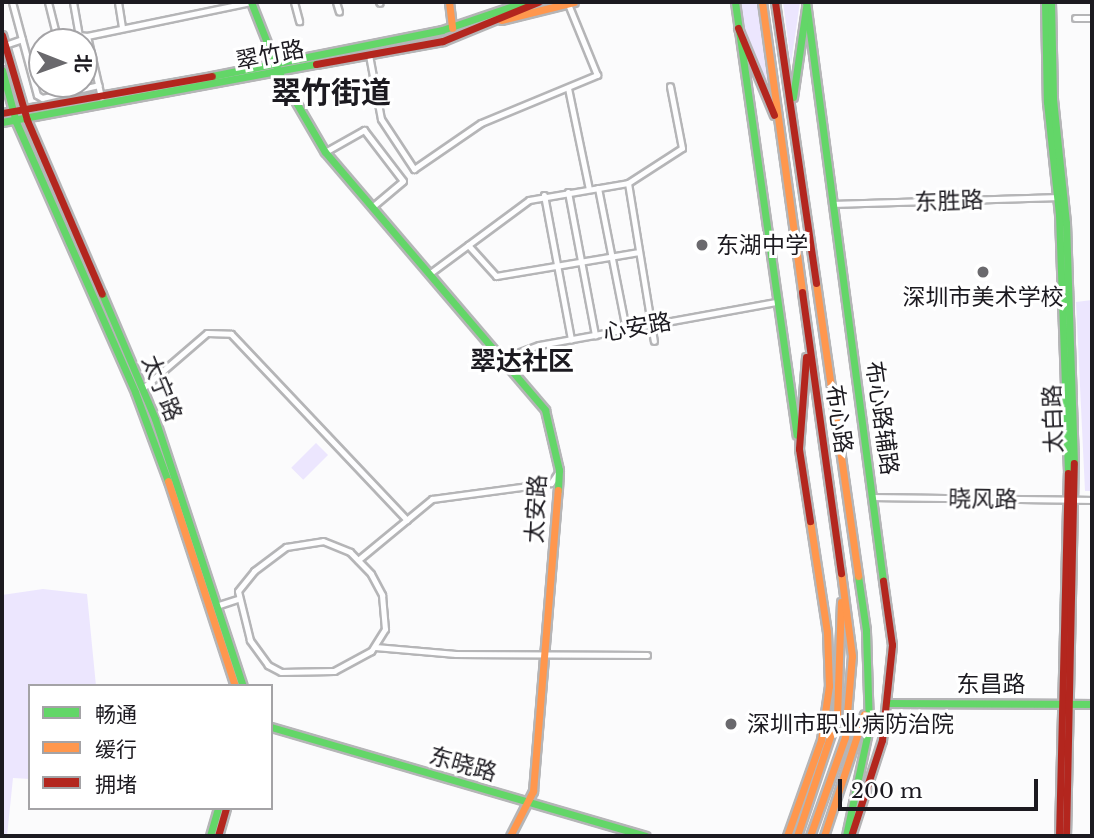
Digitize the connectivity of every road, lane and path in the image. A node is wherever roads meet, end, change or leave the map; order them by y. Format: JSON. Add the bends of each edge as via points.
{"nodes":[{"id":1,"x":12,"y":2,"type":"edge"},
{"id":2,"x":48,"y":2,"type":"edge"},
{"id":3,"x":73,"y":2,"type":"edge"},
{"id":4,"x":118,"y":2,"type":"edge"},
{"id":5,"x":251,"y":2,"type":"edge"},
{"id":6,"x":294,"y":2,"type":"edge"},
{"id":7,"x":337,"y":2,"type":"edge"},
{"id":8,"x":449,"y":2,"type":"edge"},
{"id":9,"x":511,"y":2,"type":"edge"},
{"id":10,"x":525,"y":2,"type":"edge"},
{"id":11,"x":538,"y":2,"type":"edge"},
{"id":12,"x":735,"y":2,"type":"edge"},
{"id":13,"x":762,"y":2,"type":"edge"},
{"id":14,"x":775,"y":2,"type":"edge"},
{"id":15,"x":1045,"y":2,"type":"edge"},
{"id":16,"x":1051,"y":2,"type":"edge"},
{"id":17,"x":571,"y":3,"type":"edge"},
{"id":18,"x":806,"y":5,"type":"edge"},
{"id":19,"x":338,"y":12,"type":"dead end"},
{"id":20,"x":492,"y":18,"type":"junction"},
{"id":21,"x":1075,"y":18,"type":"dead end"},
{"id":22,"x":1092,"y":18,"type":"edge"},
{"id":23,"x":299,"y":21,"type":"dead end"},
{"id":24,"x":54,"y":28,"type":"edge"},
{"id":25,"x":78,"y":28,"type":"edge"},
{"id":26,"x":122,"y":28,"type":"junction"},
{"id":27,"x":452,"y":28,"type":"junction"},
{"id":28,"x":738,"y":28,"type":"junction"},
{"id":29,"x":98,"y":33,"type":"edge"},
{"id":30,"x":2,"y":34,"type":"edge"},
{"id":31,"x":22,"y":39,"type":"junction"},
{"id":32,"x":5,"y":45,"type":"junction"},
{"id":33,"x":369,"y":55,"type":"junction"},
{"id":34,"x":5,"y":63,"type":"edge"},
{"id":35,"x":274,"y":63,"type":"junction"},
{"id":36,"x":2,"y":70,"type":"edge"},
{"id":37,"x":279,"y":73,"type":"junction"},
{"id":38,"x":98,"y":81,"type":"edge"},
{"id":39,"x":99,"y":85,"type":"junction"},
{"id":40,"x":670,"y":86,"type":"dead end"},
{"id":41,"x":568,"y":88,"type":"junction"},
{"id":42,"x":101,"y":97,"type":"junction"},
{"id":43,"x":2,"y":113,"type":"edge"},
{"id":44,"x":26,"y":116,"type":"junction"},
{"id":45,"x":15,"y":118,"type":"junction"},
{"id":46,"x":792,"y":119,"type":"junction"},
{"id":47,"x":2,"y":122,"type":"edge"},
{"id":48,"x":779,"y":129,"type":"junction"},
{"id":49,"x":325,"y":152,"type":"junction"},
{"id":50,"x":628,"y":183,"type":"junction"},
{"id":51,"x":598,"y":188,"type":"junction"},
{"id":52,"x":589,"y":189,"type":"junction"},
{"id":53,"x":568,"y":192,"type":"junction"},
{"id":54,"x":544,"y":195,"type":"junction"},
{"id":55,"x":1061,"y":197,"type":"junction"},
{"id":56,"x":834,"y":204,"type":"junction"},
{"id":57,"x":372,"y":207,"type":"junction"},
{"id":58,"x":468,"y":245,"type":"junction"},
{"id":59,"x":639,"y":252,"type":"junction"},
{"id":60,"x":612,"y":257,"type":"junction"},
{"id":61,"x":581,"y":262,"type":"junction"},
{"id":62,"x":557,"y":265,"type":"junction"},
{"id":63,"x":429,"y":274,"type":"junction"},
{"id":64,"x":776,"y":302,"type":"junction"},
{"id":65,"x":651,"y":324,"type":"junction"},
{"id":66,"x":625,"y":329,"type":"junction"},
{"id":67,"x":595,"y":335,"type":"junction"},
{"id":68,"x":808,"y":335,"type":"junction"},
{"id":69,"x":571,"y":339,"type":"junction"},
{"id":70,"x":654,"y":341,"type":"dead end"},
{"id":71,"x":501,"y":359,"type":"junction"},
{"id":72,"x":143,"y":388,"type":"junction"},
{"id":73,"x":800,"y":449,"type":"junction"},
{"id":74,"x":559,"y":470,"type":"junction"},
{"id":75,"x":873,"y":497,"type":"junction"},
{"id":76,"x":1071,"y":500,"type":"junction"},
{"id":77,"x":1092,"y":500,"type":"edge"},
{"id":78,"x":407,"y":520,"type":"junction"},
{"id":79,"x":358,"y":560,"type":"junction"},
{"id":80,"x":842,"y":577,"type":"junction"},
{"id":81,"x":237,"y":599,"type":"junction"},
{"id":82,"x":219,"y":605,"type":"junction"},
{"id":83,"x":375,"y":647,"type":"junction"},
{"id":84,"x":546,"y":654,"type":"junction"},
{"id":85,"x":647,"y":655,"type":"dead end"},
{"id":86,"x":868,"y":662,"type":"junction"},
{"id":87,"x":234,"y":684,"type":"edge"},
{"id":88,"x":242,"y":684,"type":"edge"},
{"id":89,"x":889,"y":703,"type":"junction"},
{"id":90,"x":1064,"y":704,"type":"junction"},
{"id":91,"x":1092,"y":704,"type":"edge"},
{"id":92,"x":273,"y":728,"type":"edge"},
{"id":93,"x":530,"y":803,"type":"junction"},
{"id":94,"x":217,"y":810,"type":"edge"},
{"id":95,"x":225,"y":810,"type":"edge"},
{"id":96,"x":210,"y":836,"type":"edge"},
{"id":97,"x":218,"y":836,"type":"edge"},
{"id":98,"x":510,"y":836,"type":"edge"},
{"id":99,"x":645,"y":836,"type":"edge"},
{"id":100,"x":787,"y":836,"type":"edge"},
{"id":101,"x":797,"y":836,"type":"edge"},
{"id":102,"x":810,"y":836,"type":"edge"},
{"id":103,"x":824,"y":836,"type":"edge"},
{"id":104,"x":848,"y":836,"type":"edge"},
{"id":105,"x":1059,"y":836,"type":"edge"},
{"id":106,"x":1066,"y":836,"type":"edge"}],
"edges":[{"from":1,"to":31,"type":"street"},
{"from":2,"to":24,"type":"street"},
{"from":3,"to":25,"type":"street"},
{"from":4,"to":26,"type":"street"},
{"from":5,"to":26,"type":"street"},
{"from":5,"to":35,"type":"main road","name":"太安路"},
{"from":6,"to":23,"type":"street"},
{"from":7,"to":19,"type":"street"},
{"from":8,"to":27,"type":"main road"},
{"from":9,"to":20,"type":"main road"},
{"from":10,"to":20,"type":"main road","name":"翠竹路"},
{"from":11,"to":20,"type":"main road","name":"翠竹路"},
{"from":12,"to":28,"type":"main road"},
{"from":13,"to":48,"type":"main road","name":"布心路"},
{"from":14,"to":46,"type":"main road","name":"布心路"},
{"from":15,"to":55,"type":"main road","name":"太白路","via":[[1046,102]]},
{"from":16,"to":55,"type":"main road","name":"太白路"},
{"from":17,"to":20,"type":"main road"},
{"from":17,"to":41,"type":"street","via":[[597,75]]},
{"from":18,"to":46,"type":"main road","via":[[794,71]]},
{"from":18,"to":56,"type":"main road","name":"布心路辅路"},
{"from":20,"to":27,"type":"main road","name":"翠竹路"},
{"from":20,"to":33,"type":"main road","name":"翠竹路","via":[[443,41]]},
{"from":21,"to":22,"type":"street"},
{"from":26,"to":29,"type":"street"},
{"from":27,"to":35,"type":"main road","name":"翠竹路"},
{"from":28,"to":48,"type":"main road"},
{"from":28,"to":64,"type":"main road"},
{"from":30,"to":32,"type":"main road","name":"太宁路"},
{"from":31,"to":32,"type":"street"},
{"from":31,"to":39,"type":"street","via":[[42,98]]},
{"from":32,"to":34,"type":"main road","name":"太宁路"},
{"from":33,"to":37,"type":"main road","name":"翠竹路"},
{"from":33,"to":41,"type":"street","via":[[381,119],[414,169],[481,122]]},
{"from":34,"to":44,"type":"main road","name":"太宁路"},
{"from":35,"to":37,"type":"main road","name":"太安路"},
{"from":35,"to":42,"type":"main road","name":"翠竹路"},
{"from":36,"to":45,"type":"main road","name":"太宁路"},
{"from":37,"to":44,"type":"main road","name":"翠竹路"},
{"from":37,"to":49,"type":"main road","name":"太安路"},
{"from":38,"to":39,"type":"street"},
{"from":39,"to":42,"type":"street"},
{"from":40,"to":50,"type":"street","via":[[682,148]]},
{"from":41,"to":52,"type":"street"},
{"from":42,"to":44,"type":"main road","name":"翠竹路"},
{"from":43,"to":45,"type":"main road","name":"翠竹路"},
{"from":44,"to":45,"type":"main road","name":"翠竹路"},
{"from":44,"to":72,"type":"main road","name":"太宁路"},
{"from":45,"to":47,"type":"main road","name":"翠竹路"},
{"from":45,"to":87,"type":"main road","name":"太宁路","via":[[135,391],[189,538]]},
{"from":46,"to":86,"type":"main road","name":"布心路"},
{"from":48,"to":68,"type":"main road","name":"布心路"},
{"from":49,"to":57,"type":"main road","name":"太安路"},
{"from":49,"to":57,"type":"street","via":[[364,130],[403,181]]},
{"from":50,"to":51,"type":"street"},
{"from":50,"to":59,"type":"street"},
{"from":51,"to":52,"type":"street"},
{"from":51,"to":60,"type":"street"},
{"from":52,"to":53,"type":"street"},
{"from":53,"to":54,"type":"street"},
{"from":53,"to":61,"type":"street"},
{"from":54,"to":58,"type":"street","via":[[523,204]]},
{"from":54,"to":62,"type":"street"},
{"from":55,"to":56,"type":"street","name":"东胜路"},
{"from":55,"to":76,"type":"main road","name":"太白路"},
{"from":56,"to":75,"type":"main road","name":"布心路辅路"},
{"from":57,"to":63,"type":"main road","name":"太安路"},
{"from":58,"to":62,"type":"street","via":[[496,276]]},
{"from":58,"to":63,"type":"street"},
{"from":59,"to":60,"type":"street"},
{"from":59,"to":65,"type":"street"},
{"from":60,"to":61,"type":"street"},
{"from":60,"to":66,"type":"street"},
{"from":61,"to":62,"type":"street"},
{"from":61,"to":67,"type":"street"},
{"from":62,"to":69,"type":"street"},
{"from":63,"to":71,"type":"main road","name":"太安路"},
{"from":64,"to":65,"type":"street","name":"心安路"},
{"from":64,"to":73,"type":"main road"},
{"from":65,"to":66,"type":"street","name":"心安路"},
{"from":65,"to":70,"type":"street"},
{"from":66,"to":67,"type":"street","name":"心安路"},
{"from":67,"to":69,"type":"street","name":"心安路"},
{"from":68,"to":73,"type":"main road"},
{"from":68,"to":80,"type":"main road","name":"布心路"},
{"from":69,"to":71,"type":"street","name":"心安路","via":[[520,349]]},
{"from":71,"to":74,"type":"main road","name":"太安路","via":[[545,410]]},
{"from":72,"to":78,"type":"street","via":[[206,333],[230,334]]},
{"from":72,"to":82,"type":"main road","name":"太宁路"},
{"from":73,"to":100,"type":"main road","via":[[827,632],[829,685],[821,740]]},
{"from":74,"to":78,"type":"street","via":[[551,483],[432,499]]},
{"from":74,"to":84,"type":"main road","name":"太安路"},
{"from":75,"to":76,"type":"street","name":"晓风路"},
{"from":75,"to":89,"type":"main road","name":"布心路辅路","via":[[892,645]]},
{"from":76,"to":77,"type":"street","name":"晓风路"},
{"from":76,"to":90,"type":"main road","name":"太白路"},
{"from":78,"to":79,"type":"street"},
{"from":79,"to":81,"type":"street","via":[[332,543],[286,547],[241,583]]},
{"from":79,"to":83,"type":"street","via":[[377,584],[385,608],[385,629]]},
{"from":80,"to":101,"type":"main road","via":[[837,716]]},
{"from":80,"to":102,"type":"main road","name":"布心路","via":[[851,648],[851,700],[841,753]]},
{"from":81,"to":82,"type":"street"},
{"from":81,"to":83,"type":"street","via":[[258,655],[281,672],[334,671]]},
{"from":82,"to":88,"type":"main road","name":"太宁路"},
{"from":83,"to":84,"type":"street","via":[[456,654]]},
{"from":84,"to":85,"type":"street"},
{"from":84,"to":93,"type":"main road","name":"太安路"},
{"from":86,"to":103,"type":"main road","name":"布心路","via":[[860,734]]},
{"from":86,"to":104,"type":"main road","name":"布心路","via":[[868,736]]},
{"from":89,"to":90,"type":"main road","name":"东昌路"},
{"from":89,"to":104,"type":"main road","name":"布心路辅路","via":[[879,753]]},
{"from":90,"to":91,"type":"main road","name":"东昌路"},
{"from":90,"to":105,"type":"main road","name":"太白路"},
{"from":90,"to":106,"type":"main road","name":"太白路"},
{"from":92,"to":93,"type":"main road","name":"东晓路"},
{"from":93,"to":98,"type":"main road","name":"太安路"},
{"from":93,"to":99,"type":"main road","name":"东晓路"},
{"from":94,"to":96,"type":"main road"},
{"from":95,"to":97,"type":"main road"}]}
